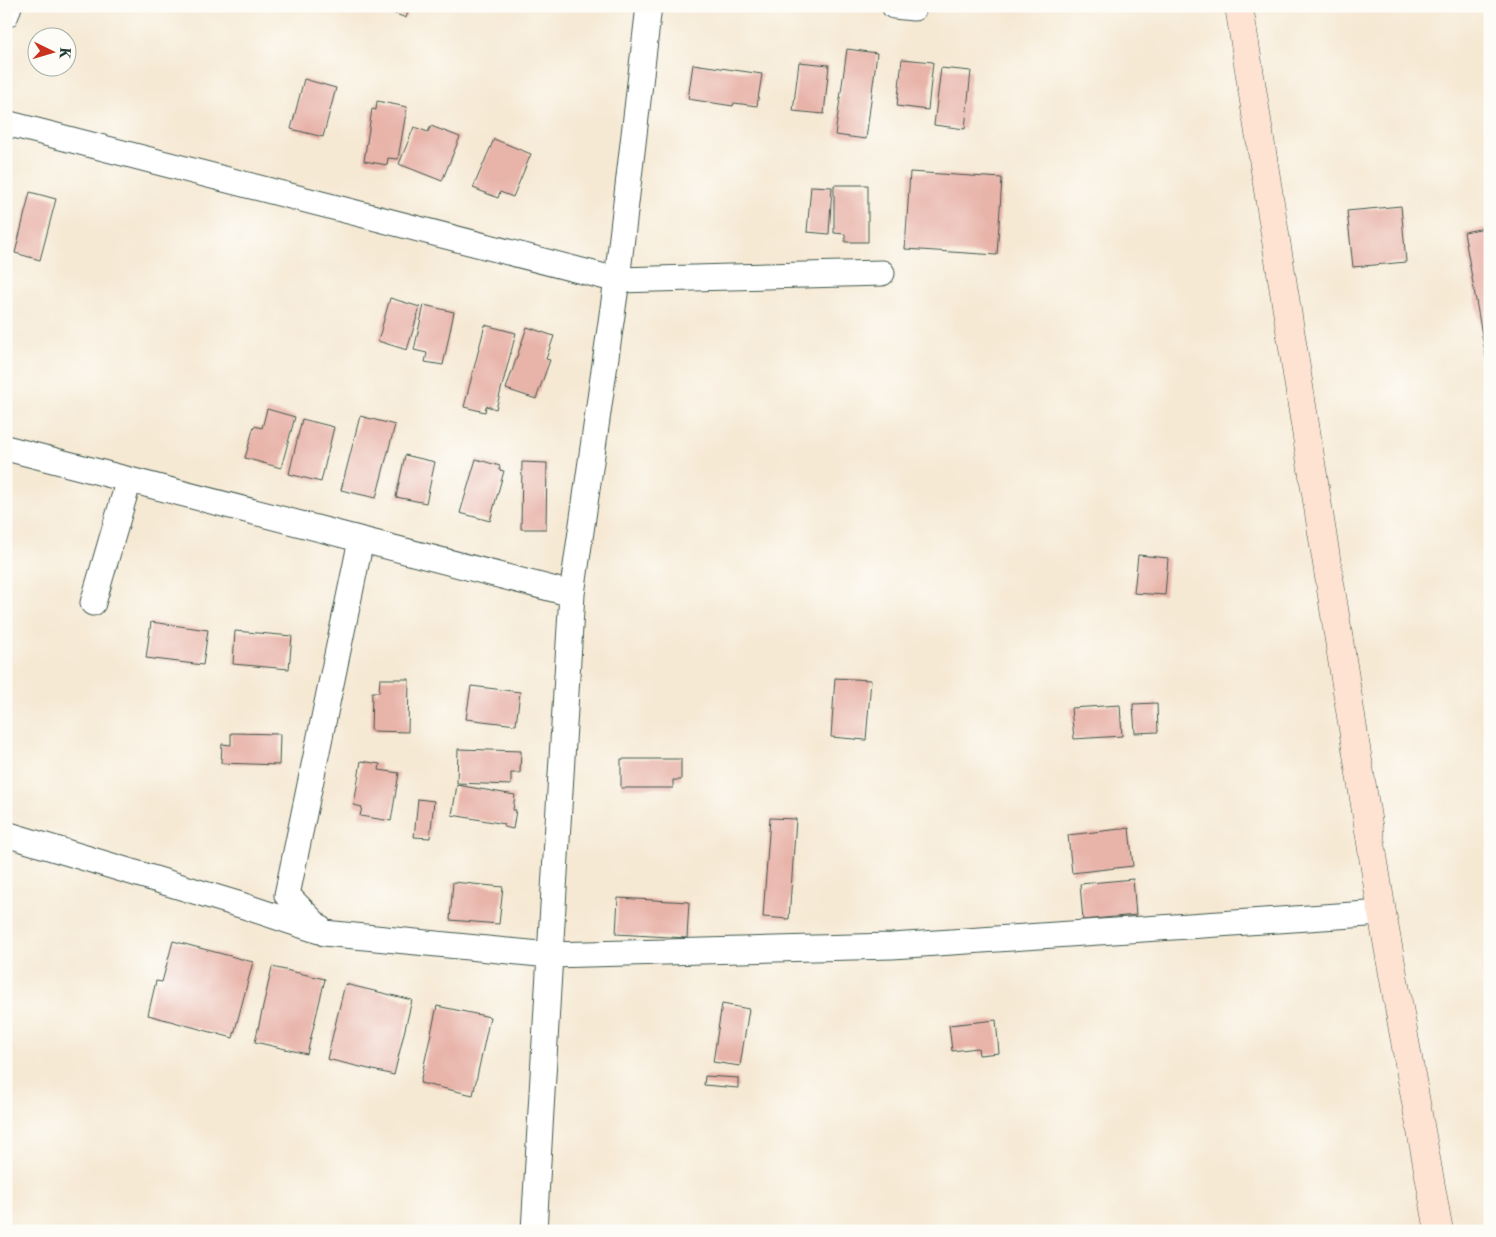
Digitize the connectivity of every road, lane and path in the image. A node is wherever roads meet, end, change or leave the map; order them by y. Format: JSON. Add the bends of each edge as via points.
{"nodes":[{"id":1,"x":9,"y":6,"type":"edge"},
{"id":2,"x":649,"y":6,"type":"edge"},
{"id":3,"x":1239,"y":6,"type":"edge"},
{"id":4,"x":6,"y":15,"type":"edge"},
{"id":5,"x":6,"y":124,"type":"edge"},
{"id":6,"x":882,"y":273,"type":"dead end"},
{"id":7,"x":617,"y":280,"type":"junction"},
{"id":8,"x":6,"y":448,"type":"edge"},
{"id":9,"x":128,"y":480,"type":"junction"},
{"id":10,"x":360,"y":540,"type":"junction"},
{"id":11,"x":572,"y":594,"type":"junction"},
{"id":12,"x":93,"y":603,"type":"dead end"},
{"id":13,"x":6,"y":834,"type":"edge"},
{"id":14,"x":1382,"y":913,"type":"junction"},
{"id":15,"x":324,"y":933,"type":"junction"},
{"id":16,"x":550,"y":955,"type":"junction"},
{"id":17,"x":534,"y":1231,"type":"edge"},
{"id":18,"x":1439,"y":1231,"type":"edge"}],
"edges":[{"from":1,"to":4,"type":"street"},
{"from":2,"to":7,"type":"street"},
{"from":3,"to":14,"type":"street"},
{"from":5,"to":7,"type":"street"},
{"from":6,"to":7,"type":"street"},
{"from":7,"to":11,"type":"street"},
{"from":8,"to":9,"type":"street"},
{"from":9,"to":10,"type":"street"},
{"from":9,"to":12,"type":"street"},
{"from":10,"to":11,"type":"street"},
{"from":10,"to":15,"type":"street","via":[[287,895]]},
{"from":11,"to":16,"type":"street"},
{"from":13,"to":15,"type":"street"},
{"from":14,"to":16,"type":"street","via":[[892,946]]},
{"from":14,"to":18,"type":"street"},
{"from":15,"to":16,"type":"street"},
{"from":16,"to":17,"type":"street"}]}
